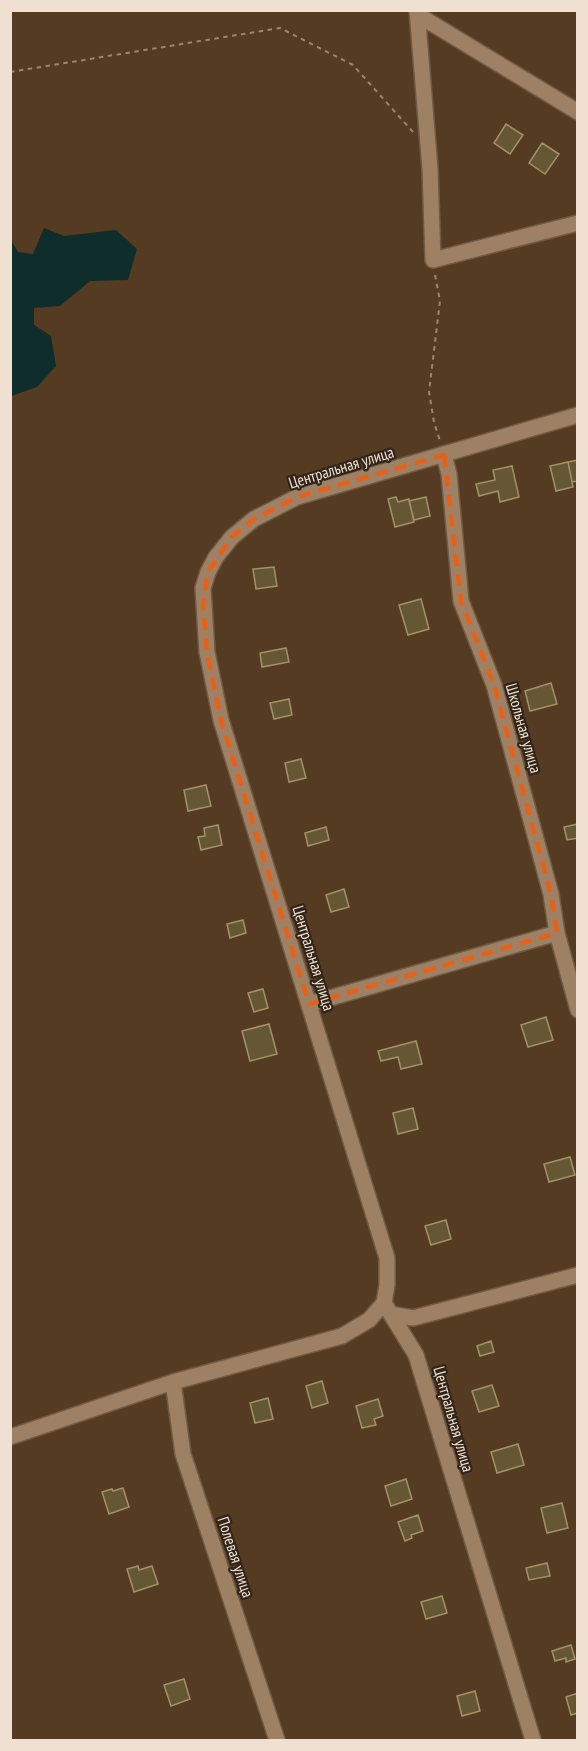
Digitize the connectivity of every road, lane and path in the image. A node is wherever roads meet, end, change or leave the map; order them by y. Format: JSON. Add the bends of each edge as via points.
{"nodes":[{"id":1,"x":418,"y":13,"type":"edge"},
{"id":2,"x":10,"y":72,"type":"edge"},
{"id":3,"x":578,"y":112,"type":"edge"},
{"id":4,"x":417,"y":136,"type":"dead end"},
{"id":5,"x":578,"y":223,"type":"edge"},
{"id":6,"x":433,"y":260,"type":"junction"},
{"id":7,"x":578,"y":415,"type":"edge"},
{"id":8,"x":444,"y":455,"type":"junction"},
{"id":9,"x":557,"y":933,"type":"junction"},
{"id":10,"x":309,"y":1004,"type":"junction"},
{"id":11,"x":578,"y":1010,"type":"edge"},
{"id":12,"x":578,"y":1275,"type":"edge"},
{"id":13,"x":388,"y":1308,"type":"junction"},
{"id":14,"x":173,"y":1382,"type":"junction"},
{"id":15,"x":10,"y":1437,"type":"edge"},
{"id":16,"x":277,"y":1740,"type":"edge"},
{"id":17,"x":533,"y":1740,"type":"edge"}],
"edges":[{"from":1,"to":3,"type":"street"},
{"from":1,"to":6,"type":"street"},
{"from":2,"to":4,"type":"path","via":[[280,28],[353,65]]},
{"from":5,"to":6,"type":"street"},
{"from":6,"to":8,"type":"path","via":[[440,301],[429,392]]},
{"from":7,"to":8,"type":"street","name":"Центральная улица"},
{"from":8,"to":9,"type":"street","name":"Школьная улица","via":[[461,601],[494,685],[551,894]]},
{"from":8,"to":10,"type":"street","name":"Центральная улица","via":[[297,497],[254,519],[216,557],[203,588],[207,652],[221,720]]},
{"from":9,"to":10,"type":"street"},
{"from":9,"to":11,"type":"street","name":"Школьная улица"},
{"from":10,"to":13,"type":"street","name":"Центральная улица","via":[[387,1258]]},
{"from":12,"to":13,"type":"street","via":[[413,1318]]},
{"from":13,"to":14,"type":"street","via":[[342,1336]]},
{"from":13,"to":17,"type":"street","name":"Центральная улица","via":[[416,1355]]},
{"from":14,"to":15,"type":"street"},
{"from":14,"to":16,"type":"street","name":"Полевая улица","via":[[183,1454]]}]}
